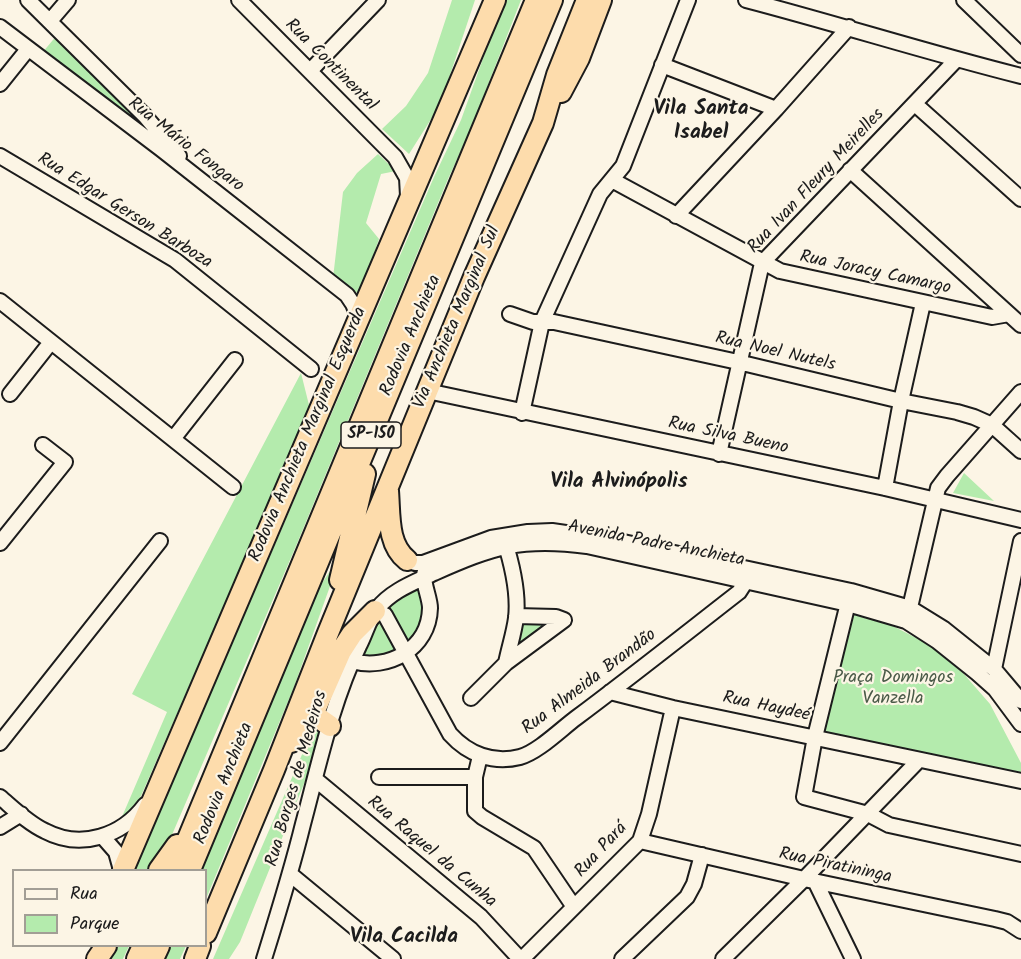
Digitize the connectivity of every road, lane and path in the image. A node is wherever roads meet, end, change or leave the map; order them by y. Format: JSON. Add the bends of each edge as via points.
{"nodes":[{"id":1,"x":28,"y":0,"type":"edge"},
{"id":2,"x":68,"y":0,"type":"edge"},
{"id":3,"x":239,"y":0,"type":"edge"},
{"id":4,"x":378,"y":0,"type":"edge"},
{"id":5,"x":495,"y":0,"type":"edge"},
{"id":6,"x":531,"y":0,"type":"edge"},
{"id":7,"x":536,"y":0,"type":"edge"},
{"id":8,"x":552,"y":0,"type":"edge"},
{"id":9,"x":587,"y":0,"type":"edge"},
{"id":10,"x":602,"y":0,"type":"edge"},
{"id":11,"x":688,"y":0,"type":"edge"},
{"id":12,"x":746,"y":0,"type":"edge"},
{"id":13,"x":964,"y":0,"type":"edge"},
{"id":14,"x":50,"y":21,"type":"junction"},
{"id":15,"x":0,"y":27,"type":"edge"},
{"id":16,"x":849,"y":27,"type":"junction"},
{"id":17,"x":524,"y":29,"type":"junction"},
{"id":18,"x":28,"y":49,"type":"junction"},
{"id":19,"x":1021,"y":55,"type":"edge"},
{"id":20,"x":956,"y":60,"type":"junction"},
{"id":21,"x":662,"y":65,"type":"junction"},
{"id":22,"x":310,"y":71,"type":"junction"},
{"id":23,"x":1021,"y":76,"type":"edge"},
{"id":24,"x":0,"y":84,"type":"edge"},
{"id":25,"x":915,"y":104,"type":"junction"},
{"id":26,"x":776,"y":110,"type":"junction"},
{"id":27,"x":145,"y":116,"type":"junction"},
{"id":28,"x":543,"y":123,"type":"junction"},
{"id":29,"x":133,"y":128,"type":"junction"},
{"id":30,"x":440,"y":128,"type":"junction"},
{"id":31,"x":0,"y":156,"type":"edge"},
{"id":32,"x":395,"y":158,"type":"junction"},
{"id":33,"x":850,"y":170,"type":"junction"},
{"id":34,"x":196,"y":176,"type":"junction"},
{"id":35,"x":612,"y":180,"type":"junction"},
{"id":36,"x":1021,"y":199,"type":"edge"},
{"id":37,"x":406,"y":210,"type":"junction"},
{"id":38,"x":676,"y":216,"type":"junction"},
{"id":39,"x":762,"y":263,"type":"junction"},
{"id":40,"x":370,"y":293,"type":"junction"},
{"id":41,"x":347,"y":295,"type":"junction"},
{"id":42,"x":0,"y":301,"type":"edge"},
{"id":43,"x":923,"y":303,"type":"junction"},
{"id":44,"x":510,"y":314,"type":"dead end"},
{"id":45,"x":1008,"y":314,"type":"junction"},
{"id":46,"x":359,"y":319,"type":"junction"},
{"id":47,"x":542,"y":322,"type":"junction"},
{"id":48,"x":1021,"y":325,"type":"edge"},
{"id":49,"x":51,"y":342,"type":"junction"},
{"id":50,"x":235,"y":360,"type":"dead end"},
{"id":51,"x":738,"y":362,"type":"junction"},
{"id":52,"x":311,"y":369,"type":"dead end"},
{"id":53,"x":427,"y":392,"type":"junction"},
{"id":54,"x":1021,"y":392,"type":"edge"},
{"id":55,"x":10,"y":394,"type":"dead end"},
{"id":56,"x":901,"y":401,"type":"junction"},
{"id":57,"x":522,"y":413,"type":"junction"},
{"id":58,"x":377,"y":422,"type":"junction"},
{"id":59,"x":992,"y":425,"type":"junction"},
{"id":60,"x":173,"y":439,"type":"junction"},
{"id":61,"x":43,"y":445,"type":"dead end"},
{"id":62,"x":1021,"y":451,"type":"edge"},
{"id":63,"x":719,"y":454,"type":"junction"},
{"id":64,"x":233,"y":487,"type":"dead end"},
{"id":65,"x":885,"y":488,"type":"junction"},
{"id":66,"x":388,"y":489,"type":"junction"},
{"id":67,"x":934,"y":500,"type":"junction"},
{"id":68,"x":1021,"y":520,"type":"edge"},
{"id":69,"x":504,"y":541,"type":"junction"},
{"id":70,"x":1021,"y":541,"type":"edge"},
{"id":71,"x":160,"y":542,"type":"dead end"},
{"id":72,"x":0,"y":543,"type":"edge"},
{"id":73,"x":442,"y":556,"type":"junction"},
{"id":74,"x":408,"y":560,"type":"junction"},
{"id":75,"x":749,"y":576,"type":"junction"},
{"id":76,"x":423,"y":578,"type":"junction"},
{"id":77,"x":849,"y":598,"type":"junction"},
{"id":78,"x":382,"y":608,"type":"junction"},
{"id":79,"x":908,"y":615,"type":"junction"},
{"id":80,"x":516,"y":616,"type":"junction"},
{"id":81,"x":328,"y":633,"type":"junction"},
{"id":82,"x":405,"y":654,"type":"junction"},
{"id":83,"x":352,"y":661,"type":"junction"},
{"id":84,"x":506,"y":663,"type":"junction"},
{"id":85,"x":994,"y":669,"type":"junction"},
{"id":86,"x":610,"y":692,"type":"junction"},
{"id":87,"x":471,"y":698,"type":"dead end"},
{"id":88,"x":1017,"y":703,"type":"edge"},
{"id":89,"x":673,"y":708,"type":"junction"},
{"id":90,"x":321,"y":722,"type":"junction"},
{"id":91,"x":1021,"y":724,"type":"edge"},
{"id":92,"x":815,"y":737,"type":"junction"},
{"id":93,"x":0,"y":743,"type":"edge"},
{"id":94,"x":480,"y":756,"type":"junction"},
{"id":95,"x":919,"y":760,"type":"junction"},
{"id":96,"x":278,"y":762,"type":"junction"},
{"id":97,"x":379,"y":777,"type":"dead end"},
{"id":98,"x":475,"y":777,"type":"junction"},
{"id":99,"x":315,"y":778,"type":"junction"},
{"id":100,"x":1021,"y":781,"type":"edge"},
{"id":101,"x":209,"y":785,"type":"junction"},
{"id":102,"x":159,"y":787,"type":"junction"},
{"id":103,"x":0,"y":797,"type":"edge"},
{"id":104,"x":21,"y":814,"type":"junction"},
{"id":105,"x":868,"y":814,"type":"junction"},
{"id":106,"x":0,"y":827,"type":"edge"},
{"id":107,"x":102,"y":836,"type":"junction"},
{"id":108,"x":640,"y":841,"type":"junction"},
{"id":109,"x":1021,"y":854,"type":"edge"},
{"id":110,"x":702,"y":855,"type":"junction"},
{"id":111,"x":122,"y":869,"type":"edge"},
{"id":112,"x":122,"y":869,"type":"edge"},
{"id":113,"x":160,"y":869,"type":"edge"},
{"id":114,"x":175,"y":869,"type":"edge"},
{"id":115,"x":190,"y":869,"type":"edge"},
{"id":116,"x":290,"y":874,"type":"junction"},
{"id":117,"x":810,"y":880,"type":"junction"},
{"id":118,"x":574,"y":907,"type":"junction"},
{"id":119,"x":207,"y":931,"type":"edge"},
{"id":120,"x":1021,"y":931,"type":"edge"},
{"id":121,"x":388,"y":958,"type":"edge"},
{"id":122,"x":264,"y":959,"type":"edge"},
{"id":123,"x":521,"y":959,"type":"edge"},
{"id":124,"x":622,"y":959,"type":"edge"},
{"id":125,"x":723,"y":959,"type":"edge"},
{"id":126,"x":853,"y":959,"type":"edge"}],
"edges":[{"from":1,"to":14,"type":"street"},
{"from":2,"to":14,"type":"street"},
{"from":3,"to":22,"type":"street","name":"Rua Continental"},
{"from":4,"to":22,"type":"street"},
{"from":5,"to":30,"type":"highway","name":"Rodovia Anchieta Marginal Esquerda","number":"SP-150"},
{"from":6,"to":17,"type":"highway"},
{"from":7,"to":17,"type":"highway","name":"Rodovia Anchieta","number":"SP-150"},
{"from":8,"to":58,"type":"highway","name":"Rodovia Anchieta","number":"SP-150"},
{"from":9,"to":28,"type":"highway","name":"Via Anchieta Marginal Sul","number":"SP-150"},
{"from":10,"to":28,"type":"highway","via":[[579,58]]},
{"from":11,"to":21,"type":"street"},
{"from":12,"to":16,"type":"street"},
{"from":13,"to":19,"type":"street"},
{"from":14,"to":27,"type":"street"},
{"from":15,"to":18,"type":"street","name":"Rua Mário Fongaro"},
{"from":16,"to":20,"type":"street"},
{"from":16,"to":26,"type":"street"},
{"from":17,"to":101,"type":"highway","name":"Rodovia Anchieta","number":"SP-150"},
{"from":18,"to":24,"type":"street"},
{"from":18,"to":29,"type":"street","name":"Rua Mário Fongaro"},
{"from":20,"to":23,"type":"street"},
{"from":20,"to":25,"type":"street","name":"Rua Ivan Fleury Meirelles"},
{"from":21,"to":26,"type":"street"},
{"from":21,"to":35,"type":"street","via":[[623,166]]},
{"from":22,"to":32,"type":"street","name":"Rua Continental"},
{"from":25,"to":33,"type":"street","name":"Rua Ivan Fleury Meirelles"},
{"from":25,"to":36,"type":"street"},
{"from":26,"to":38,"type":"street"},
{"from":27,"to":29,"type":"street"},
{"from":27,"to":34,"type":"street"},
{"from":28,"to":53,"type":"highway","name":"Via Anchieta Marginal Sul","number":"SP-150"},
{"from":29,"to":34,"type":"street","name":"Rua Mário Fongaro"},
{"from":30,"to":32,"type":"street","via":[[420,158],[408,163]]},
{"from":30,"to":37,"type":"highway","name":"Rodovia Anchieta Marginal Esquerda","number":"SP-150"},
{"from":31,"to":52,"type":"street","name":"Rua Edgar Gerson Barboza","via":[[175,260]]},
{"from":32,"to":37,"type":"street","name":"Rua Continental","via":[[409,184]]},
{"from":33,"to":39,"type":"street","name":"Rua Ivan Fleury Meirelles"},
{"from":33,"to":45,"type":"street"},
{"from":34,"to":41,"type":"street","name":"Rua Mário Fongaro"},
{"from":35,"to":38,"type":"street","name":"Rua Joracy Camargo"},
{"from":35,"to":47,"type":"street","via":[[600,194]]},
{"from":37,"to":40,"type":"highway","name":"Rodovia Anchieta Marginal Esquerda","number":"SP-150"},
{"from":38,"to":39,"type":"street","name":"Rua Joracy Camargo"},
{"from":39,"to":43,"type":"street","name":"Rua Joracy Camargo","via":[[780,271]]},
{"from":39,"to":51,"type":"street","name":"Rua Ivan Fleury Meirelles"},
{"from":40,"to":41,"type":"street"},
{"from":40,"to":46,"type":"highway","name":"Rodovia Anchieta Marginal Esquerda","number":"SP-150"},
{"from":41,"to":46,"type":"street"},
{"from":42,"to":49,"type":"street"},
{"from":43,"to":45,"type":"street","name":"Rua Joracy Camargo","via":[[992,317]]},
{"from":43,"to":56,"type":"street"},
{"from":44,"to":47,"type":"street","name":"Rua Noel Nutels"},
{"from":45,"to":48,"type":"street"},
{"from":46,"to":102,"type":"highway","name":"Rodovia Anchieta Marginal Esquerda","number":"SP-150"},
{"from":47,"to":51,"type":"street","name":"Rua Noel Nutels"},
{"from":47,"to":57,"type":"street"},
{"from":49,"to":55,"type":"street"},
{"from":49,"to":60,"type":"street"},
{"from":50,"to":60,"type":"street"},
{"from":51,"to":56,"type":"street","name":"Rua Noel Nutels"},
{"from":51,"to":63,"type":"street","name":"Rua Ivan Fleury Meirelles"},
{"from":53,"to":57,"type":"street","name":"Rua Silva Bueno"},
{"from":53,"to":66,"type":"highway","name":"Via Anchieta Marginal Sul","number":"SP-150"},
{"from":54,"to":59,"type":"street"},
{"from":56,"to":59,"type":"street","name":"Rua Noel Nutels","via":[[957,412]]},
{"from":56,"to":65,"type":"street"},
{"from":57,"to":63,"type":"street","name":"Rua Silva Bueno"},
{"from":58,"to":81,"type":"highway"},
{"from":58,"to":115,"type":"highway","name":"Rodovia Anchieta","number":"SP-150"},
{"from":59,"to":62,"type":"street","name":"Rua Noel Nutels"},
{"from":59,"to":67,"type":"street","via":[[941,483]]},
{"from":60,"to":64,"type":"street"},
{"from":61,"to":72,"type":"street","via":[[65,462]]},
{"from":63,"to":65,"type":"street","name":"Rua Silva Bueno"},
{"from":65,"to":67,"type":"street","name":"Rua Silva Bueno"},
{"from":66,"to":74,"type":"highway","via":[[393,542]]},
{"from":66,"to":81,"type":"highway","name":"Via Anchieta Marginal Sul","number":"SP-150"},
{"from":67,"to":68,"type":"street","name":"Rua Silva Bueno"},
{"from":67,"to":79,"type":"street"},
{"from":69,"to":73,"type":"street","name":"Avenida Padre Anchieta","via":[[473,543]]},
{"from":69,"to":75,"type":"street","name":"Avenida Padre Anchieta","via":[[587,546]]},
{"from":69,"to":76,"type":"street","name":"Avenida Padre Anchieta"},
{"from":69,"to":80,"type":"street","via":[[515,585]]},
{"from":70,"to":85,"type":"street"},
{"from":71,"to":93,"type":"street"},
{"from":73,"to":74,"type":"street","name":"Avenida Padre Anchieta","via":[[420,563]]},
{"from":73,"to":76,"type":"street","via":[[425,571]]},
{"from":74,"to":78,"type":"street","name":"Rua Borges de Medeiros","via":[[408,572],[392,589]]},
{"from":75,"to":77,"type":"street","name":"Avenida Padre Anchieta"},
{"from":75,"to":86,"type":"street","name":"Rua Almeida Brandão","via":[[739,592]]},
{"from":76,"to":78,"type":"street","name":"Avenida Padre Anchieta"},
{"from":76,"to":82,"type":"street","via":[[429,596],[428,621],[422,636]]},
{"from":77,"to":79,"type":"street","name":"Avenida Padre Anchieta"},
{"from":77,"to":92,"type":"street"},
{"from":78,"to":82,"type":"street"},
{"from":78,"to":83,"type":"street","name":"Rua Borges de Medeiros"},
{"from":78,"to":90,"type":"highway","via":[[352,634],[340,651]]},
{"from":79,"to":85,"type":"street","name":"Avenida Padre Anchieta","via":[[969,647]]},
{"from":79,"to":88,"type":"street","name":"Avenida Padre Anchieta"},
{"from":80,"to":84,"type":"street"},
{"from":80,"to":84,"type":"street","via":[[556,616],[564,620]]},
{"from":81,"to":96,"type":"highway","name":"Via Anchieta Marginal Sul","number":"SP-150"},
{"from":82,"to":83,"type":"street","via":[[376,664]]},
{"from":82,"to":94,"type":"street","via":[[450,734]]},
{"from":83,"to":90,"type":"street","name":"Rua Borges de Medeiros"},
{"from":84,"to":87,"type":"street"},
{"from":85,"to":88,"type":"street","name":"Avenida Padre Anchieta"},
{"from":86,"to":89,"type":"street","name":"Rua Haydeé"},
{"from":86,"to":94,"type":"street","name":"Rua Almeida Brandão","via":[[528,754],[504,759]]},
{"from":88,"to":91,"type":"street","name":"Avenida Padre Anchieta"},
{"from":89,"to":92,"type":"street","name":"Rua Haydeé"},
{"from":89,"to":108,"type":"street","name":"Rua Pará"},
{"from":90,"to":96,"type":"highway"},
{"from":90,"to":99,"type":"street","name":"Rua Borges de Medeiros"},
{"from":92,"to":95,"type":"street","name":"Rua Haydeé"},
{"from":92,"to":105,"type":"street","via":[[804,798]]},
{"from":94,"to":98,"type":"street"},
{"from":95,"to":100,"type":"street","name":"Rua Haydeé"},
{"from":95,"to":105,"type":"street"},
{"from":96,"to":119,"type":"highway","number":"SP-150"},
{"from":97,"to":98,"type":"street"},
{"from":98,"to":118,"type":"street","via":[[477,813],[534,848]]},
{"from":99,"to":116,"type":"street","name":"Rua Borges de Medeiros"},
{"from":99,"to":123,"type":"street","name":"Rua Raquel da Cunha","via":[[481,917]]},
{"from":101,"to":113,"type":"highway","via":[[179,843]]},
{"from":101,"to":114,"type":"highway","name":"Rodovia Anchieta","number":"SP-150"},
{"from":102,"to":107,"type":"street","via":[[136,818]]},
{"from":102,"to":111,"type":"highway","name":"Rodovia Anchieta Marginal Esquerda","number":"SP-150"},
{"from":103,"to":104,"type":"street"},
{"from":104,"to":106,"type":"street"},
{"from":104,"to":107,"type":"street","via":[[56,836],[81,840]]},
{"from":105,"to":109,"type":"street","via":[[889,825]]},
{"from":105,"to":117,"type":"street"},
{"from":107,"to":112,"type":"street","via":[[116,852]]},
{"from":108,"to":110,"type":"street","name":"Rua Piratininga"},
{"from":108,"to":118,"type":"street","name":"Rua Pará"},
{"from":110,"to":117,"type":"street","name":"Rua Piratininga"},
{"from":110,"to":124,"type":"street","via":[[687,897]]},
{"from":116,"to":121,"type":"street"},
{"from":116,"to":122,"type":"street","name":"Rua Borges de Medeiros"},
{"from":117,"to":120,"type":"street","name":"Rua Piratininga","via":[[995,919]]},
{"from":117,"to":125,"type":"street"},
{"from":117,"to":126,"type":"street"},
{"from":118,"to":123,"type":"street","name":"Rua Pará"}]}
